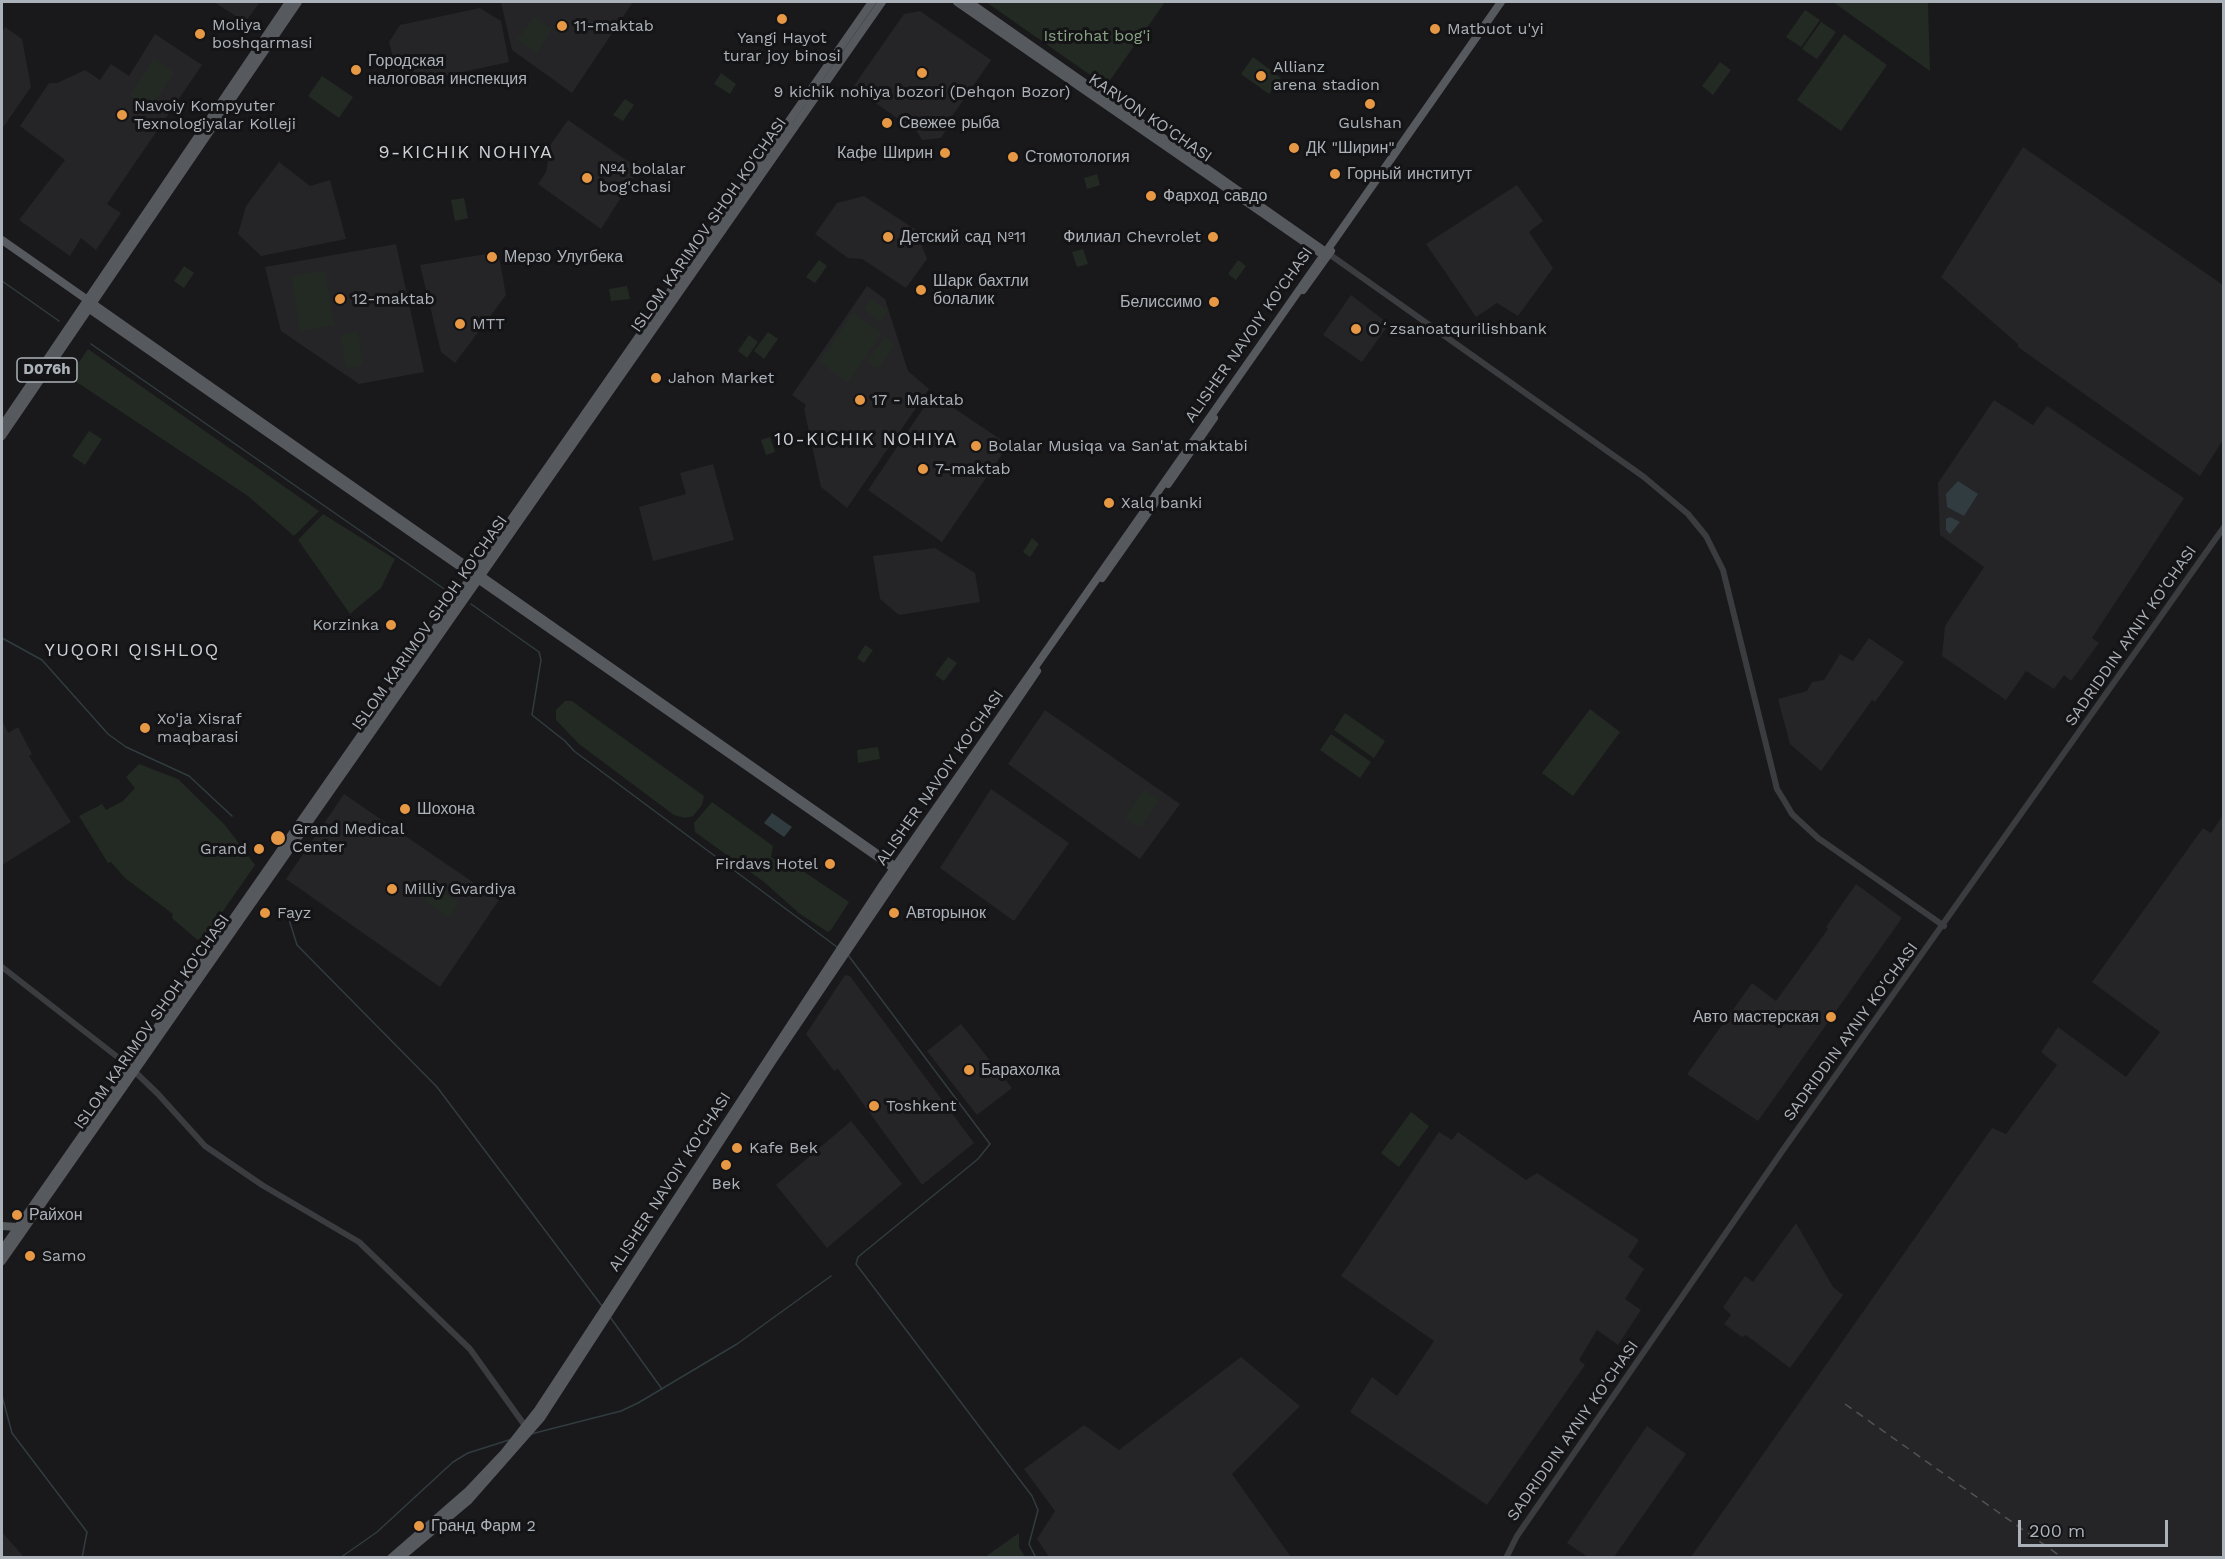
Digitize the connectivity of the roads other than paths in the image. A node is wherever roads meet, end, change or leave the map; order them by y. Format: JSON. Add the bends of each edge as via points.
{"nodes":[{"id":1,"x":289,"y":2,"type":"edge"},
{"id":2,"x":298,"y":2,"type":"edge"},
{"id":3,"x":872,"y":2,"type":"edge"},
{"id":4,"x":882,"y":2,"type":"edge"},
{"id":5,"x":957,"y":2,"type":"edge"},
{"id":6,"x":969,"y":2,"type":"edge"},
{"id":7,"x":1501,"y":2,"type":"edge"},
{"id":8,"x":1506,"y":2,"type":"edge"},
{"id":9,"x":2,"y":240,"type":"edge"},
{"id":10,"x":2,"y":246,"type":"edge"},
{"id":11,"x":1327,"y":255,"type":"junction"},
{"id":12,"x":89,"y":305,"type":"junction"},
{"id":13,"x":2,"y":426,"type":"edge"},
{"id":14,"x":2,"y":436,"type":"edge"},
{"id":15,"x":2223,"y":526,"type":"edge"},
{"id":16,"x":476,"y":576,"type":"junction"},
{"id":17,"x":1028,"y":680,"type":"junction"},
{"id":18,"x":908,"y":849,"type":"junction"},
{"id":19,"x":882,"y":859,"type":"junction"},
{"id":20,"x":896,"y":868,"type":"junction"},
{"id":21,"x":885,"y":881,"type":"junction"},
{"id":22,"x":1944,"y":926,"type":"junction"},
{"id":23,"x":847,"y":944,"type":"junction"},
{"id":24,"x":2,"y":967,"type":"edge"},
{"id":25,"x":131,"y":1068,"type":"junction"},
{"id":26,"x":2,"y":1226,"type":"edge"},
{"id":27,"x":17,"y":1227,"type":"junction"},
{"id":28,"x":2,"y":1250,"type":"edge"},
{"id":29,"x":2,"y":1261,"type":"edge"},
{"id":30,"x":523,"y":1435,"type":"junction"},
{"id":31,"x":391,"y":1557,"type":"edge"},
{"id":32,"x":400,"y":1557,"type":"edge"},
{"id":33,"x":1506,"y":1557,"type":"edge"}],
"edges":[{"from":1,"to":12,"type":"main road","via":[[99,282]]},
{"from":2,"to":12,"type":"main road"},
{"from":3,"to":16,"type":"main road","name":"ISLOM KARIMOV SHOH KO'CHASI"},
{"from":4,"to":16,"type":"main road","name":"ISLOM KARIMOV SHOH KO'CHASI"},
{"from":5,"to":11,"type":"main road","name":"KARVON KO'CHASI"},
{"from":6,"to":11,"type":"main road","via":[[1250,196]]},
{"from":7,"to":11,"type":"main road","name":"ALISHER NAVOIY KO'CHASI"},
{"from":8,"to":11,"type":"main road","name":"ALISHER NAVOIY KO'CHASI"},
{"from":9,"to":12,"type":"main road"},
{"from":10,"to":12,"type":"main road"},
{"from":11,"to":17,"type":"main road","name":"ALISHER NAVOIY KO'CHASI"},
{"from":11,"to":22,"type":"street","via":[[1634,470],[1688,514],[1706,536],[1723,570],[1777,789],[1792,814],[1841,856]]},
{"from":12,"to":13,"type":"main road","number":"D076h"},
{"from":12,"to":14,"type":"main road","number":"D076h"},
{"from":12,"to":16,"type":"main road"},
{"from":15,"to":22,"type":"street","name":"SADRIDDIN AYNIY KO'CHASI"},
{"from":16,"to":19,"type":"main road"},
{"from":16,"to":25,"type":"main road","name":"ISLOM KARIMOV SHOH KO'CHASI"},
{"from":17,"to":18,"type":"main road","name":"ALISHER NAVOIY KO'CHASI"},
{"from":17,"to":20,"type":"main road","name":"ALISHER NAVOIY KO'CHASI"},
{"from":18,"to":19,"type":"main road"},
{"from":18,"to":20,"type":"main road","name":"ALISHER NAVOIY KO'CHASI"},
{"from":19,"to":20,"type":"main road"},
{"from":19,"to":21,"type":"main road"},
{"from":20,"to":21,"type":"main road","name":"ALISHER NAVOIY KO'CHASI"},
{"from":20,"to":23,"type":"main road","name":"ALISHER NAVOIY KO'CHASI"},
{"from":21,"to":23,"type":"main road","name":"ALISHER NAVOIY KO'CHASI"},
{"from":22,"to":33,"type":"street","name":"SADRIDDIN AYNIY KO'CHASI","via":[[1783,1150]]},
{"from":23,"to":30,"type":"main road","name":"ALISHER NAVOIY KO'CHASI"},
{"from":24,"to":25,"type":"street"},
{"from":25,"to":27,"type":"main road","name":"ISLOM KARIMOV SHOH KO'CHASI"},
{"from":25,"to":29,"type":"main road","name":"ISLOM KARIMOV SHOH KO'CHASI"},
{"from":25,"to":30,"type":"street","via":[[205,1146],[359,1242],[470,1349]]},
{"from":26,"to":27,"type":"main road"},
{"from":27,"to":28,"type":"main road","name":"ISLOM KARIMOV SHOH KO'CHASI"},
{"from":30,"to":31,"type":"main road","name":"ALISHER NAVOIY KO'CHASI","via":[[454,1505]]},
{"from":30,"to":32,"type":"main road","name":"ALISHER NAVOIY KO'CHASI","via":[[468,1501]]}]}
